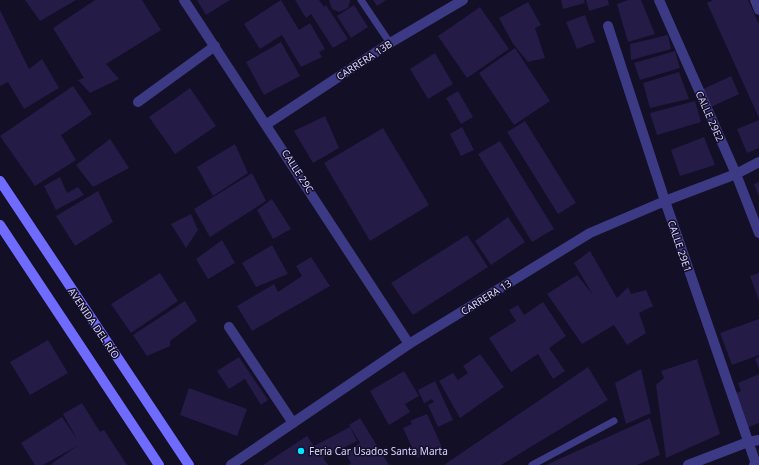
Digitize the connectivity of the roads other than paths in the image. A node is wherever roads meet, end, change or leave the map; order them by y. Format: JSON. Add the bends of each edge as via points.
{"nodes":[{"id":1,"x":184,"y":0,"type":"edge"},
{"id":2,"x":361,"y":0,"type":"edge"},
{"id":3,"x":463,"y":0,"type":"edge"},
{"id":4,"x":659,"y":0,"type":"edge"},
{"id":5,"x":755,"y":0,"type":"edge"},
{"id":6,"x":759,"y":10,"type":"edge"},
{"id":7,"x":608,"y":26,"type":"dead end"},
{"id":8,"x":390,"y":43,"type":"junction"},
{"id":9,"x":215,"y":46,"type":"junction"},
{"id":10,"x":138,"y":102,"type":"dead end"},
{"id":11,"x":267,"y":124,"type":"junction"},
{"id":12,"x":759,"y":162,"type":"edge"},
{"id":13,"x":736,"y":174,"type":"junction"},
{"id":14,"x":0,"y":181,"type":"edge"},
{"id":15,"x":665,"y":201,"type":"junction"},
{"id":16,"x":0,"y":225,"type":"edge"},
{"id":17,"x":759,"y":233,"type":"edge"},
{"id":18,"x":228,"y":327,"type":"dead end"},
{"id":19,"x":409,"y":344,"type":"junction"},
{"id":20,"x":614,"y":421,"type":"dead end"},
{"id":21,"x":293,"y":423,"type":"junction"},
{"id":22,"x":759,"y":440,"type":"edge"},
{"id":23,"x":748,"y":442,"type":"junction"},
{"id":24,"x":759,"y":464,"type":"edge"},
{"id":25,"x":160,"y":465,"type":"edge"},
{"id":26,"x":189,"y":465,"type":"edge"},
{"id":27,"x":231,"y":465,"type":"edge"},
{"id":28,"x":532,"y":465,"type":"edge"},
{"id":29,"x":688,"y":465,"type":"edge"},
{"id":30,"x":755,"y":465,"type":"edge"}],
"edges":[{"from":1,"to":9,"type":"street","name":"CALLE 29C"},
{"from":2,"to":8,"type":"lane"},
{"from":3,"to":8,"type":"street","name":"CARRERA 13B"},
{"from":4,"to":13,"type":"street","name":"CALLE 29E2"},
{"from":5,"to":6,"type":"street"},
{"from":7,"to":15,"type":"street","name":"CALLE 29E1"},
{"from":8,"to":11,"type":"street","name":"CARRERA 13B"},
{"from":9,"to":10,"type":"street"},
{"from":9,"to":11,"type":"street","name":"CALLE 29C"},
{"from":11,"to":19,"type":"street","name":"CALLE 29C"},
{"from":12,"to":13,"type":"street","name":"CARRERA 13"},
{"from":13,"to":15,"type":"street","name":"CARRERA 13"},
{"from":13,"to":17,"type":"street","name":"CALLE 29E2"},
{"from":14,"to":26,"type":"main road","name":"AVENIDA DEL RÍO"},
{"from":15,"to":19,"type":"street","name":"CARRERA 13","via":[[590,233]]},
{"from":15,"to":23,"type":"street","name":"CALLE 29E1"},
{"from":16,"to":25,"type":"main road"},
{"from":18,"to":21,"type":"street"},
{"from":19,"to":21,"type":"street","name":"CARRERA 13"},
{"from":20,"to":28,"type":"lane"},
{"from":21,"to":27,"type":"street","name":"CARRERA 13"},
{"from":22,"to":23,"type":"street"},
{"from":23,"to":29,"type":"street"},
{"from":23,"to":30,"type":"street","name":"CALLE 29E1"},
{"from":24,"to":30,"type":"street"}]}
